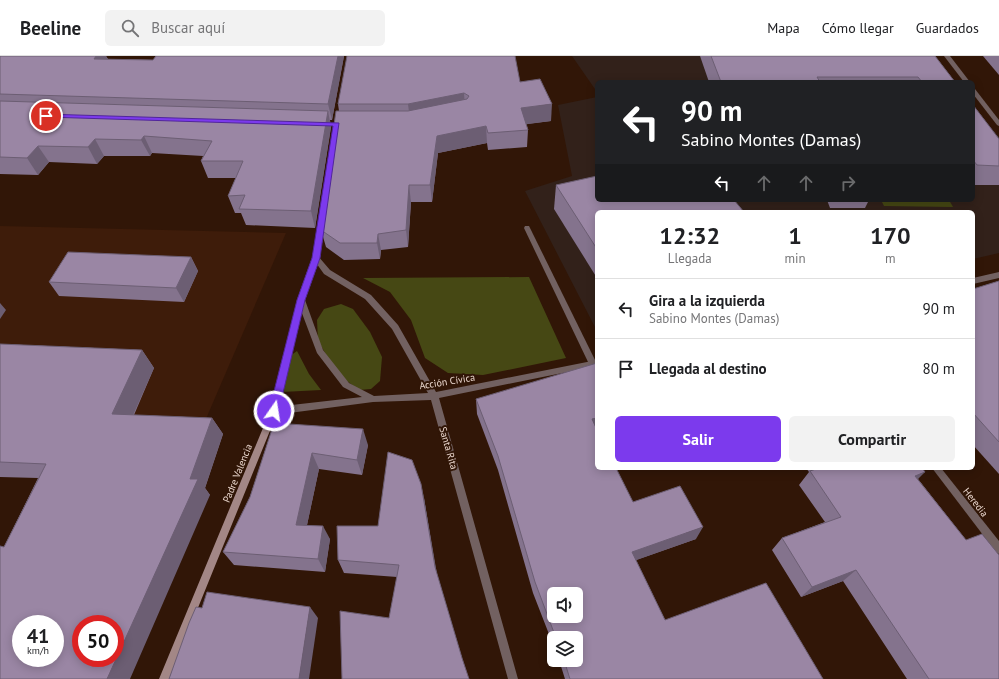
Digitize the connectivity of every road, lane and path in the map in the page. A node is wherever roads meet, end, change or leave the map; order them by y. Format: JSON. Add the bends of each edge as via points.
{"nodes":[{"id":1,"x":946,"y":56,"type":"edge"},
{"id":2,"x":965,"y":80,"type":"edge"},
{"id":3,"x":975,"y":93,"type":"edge"},
{"id":4,"x":999,"y":124,"type":"edge"},
{"id":5,"x":324,"y":203,"type":"edge"},
{"id":6,"x":527,"y":228,"type":"dead end"},
{"id":7,"x":316,"y":258,"type":"junction"},
{"id":8,"x":999,"y":275,"type":"edge"},
{"id":9,"x":975,"y":281,"type":"edge"},
{"id":10,"x":301,"y":300,"type":"junction"},
{"id":11,"x":595,"y":364,"type":"edge"},
{"id":12,"x":434,"y":396,"type":"junction"},
{"id":13,"x":373,"y":399,"type":"junction"},
{"id":14,"x":274,"y":411,"type":"junction"},
{"id":15,"x":938,"y":470,"type":"edge"},
{"id":16,"x":999,"y":549,"type":"edge"},
{"id":17,"x":164,"y":679,"type":"edge"},
{"id":18,"x":513,"y":679,"type":"edge"}],
"edges":[{"from":1,"to":2,"type":"street"},
{"from":3,"to":4,"type":"street"},
{"from":5,"to":7,"type":"main road","name":"Padre Valencia"},
{"from":6,"to":11,"type":"street"},
{"from":7,"to":10,"type":"main road","name":"Padre Valencia"},
{"from":7,"to":12,"type":"street","name":"Santa Rita","via":[[327,272],[368,297],[395,326]]},
{"from":8,"to":9,"type":"street"},
{"from":10,"to":13,"type":"street","via":[[320,351],[346,385]]},
{"from":10,"to":14,"type":"main road","name":"Padre Valencia"},
{"from":11,"to":12,"type":"street","name":"Acción Cívica"},
{"from":12,"to":13,"type":"street","name":"Acción Cívica"},
{"from":12,"to":18,"type":"street","name":"Santa Rita"},
{"from":13,"to":14,"type":"street","name":"Acción Cívica"},
{"from":14,"to":17,"type":"main road","name":"Padre Valencia"},
{"from":15,"to":16,"type":"street","name":"Heredia"}]}
